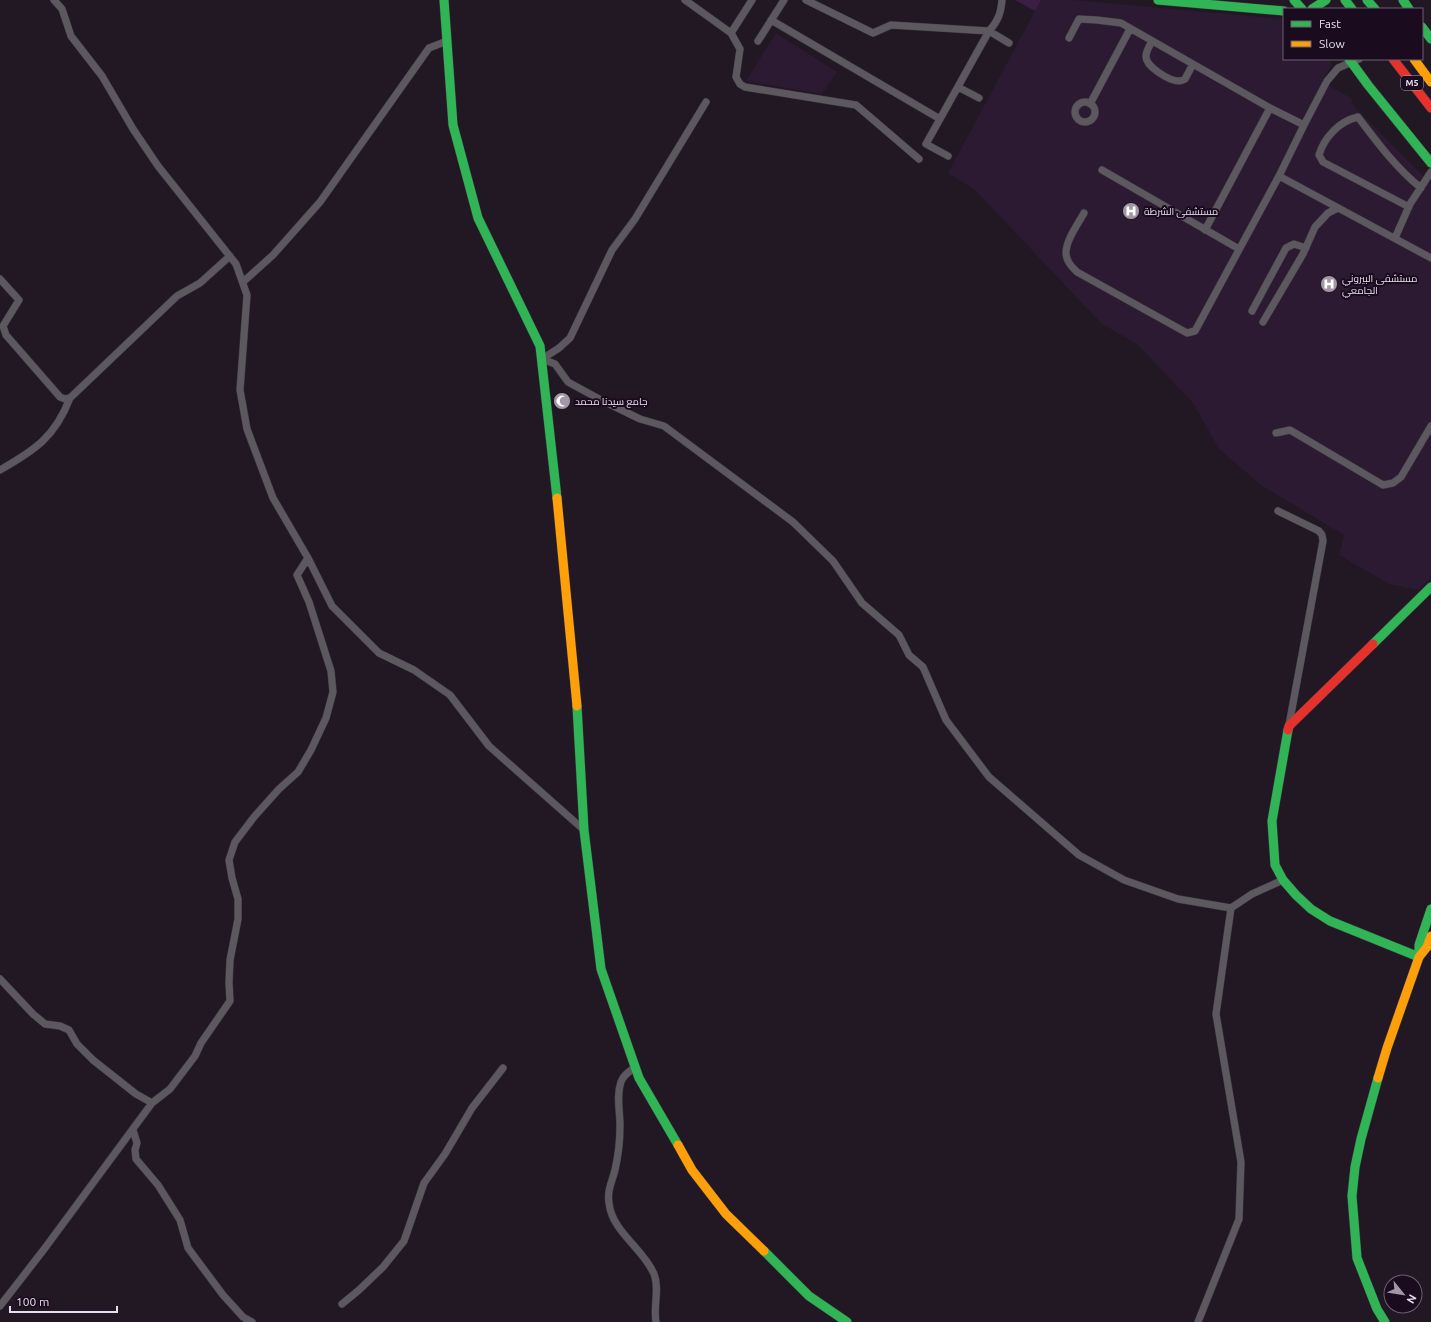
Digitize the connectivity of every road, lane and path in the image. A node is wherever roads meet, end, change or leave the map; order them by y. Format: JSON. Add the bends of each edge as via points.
{"nodes":[{"id":1,"x":54,"y":0,"type":"edge"},
{"id":2,"x":444,"y":0,"type":"edge"},
{"id":3,"x":685,"y":0,"type":"edge"},
{"id":4,"x":784,"y":0,"type":"edge"},
{"id":5,"x":806,"y":0,"type":"edge"},
{"id":6,"x":1002,"y":0,"type":"edge"},
{"id":7,"x":1158,"y":0,"type":"edge"},
{"id":8,"x":1294,"y":0,"type":"edge"},
{"id":9,"x":1326,"y":0,"type":"edge"},
{"id":10,"x":1345,"y":0,"type":"edge"},
{"id":11,"x":1367,"y":0,"type":"edge"},
{"id":12,"x":750,"y":1,"type":"edge"},
{"id":13,"x":1301,"y":8,"type":"edge"},
{"id":14,"x":1314,"y":8,"type":"edge"},
{"id":15,"x":1351,"y":8,"type":"edge"},
{"id":16,"x":1374,"y":8,"type":"edge"},
{"id":17,"x":1283,"y":11,"type":"edge"},
{"id":18,"x":771,"y":20,"type":"junction"},
{"id":19,"x":1423,"y":28,"type":"edge"},
{"id":20,"x":1130,"y":29,"type":"junction"},
{"id":21,"x":988,"y":31,"type":"junction"},
{"id":22,"x":731,"y":33,"type":"junction"},
{"id":23,"x":1068,"y":38,"type":"dead end"},
{"id":24,"x":1431,"y":39,"type":"edge"},
{"id":25,"x":447,"y":40,"type":"junction"},
{"id":26,"x":758,"y":41,"type":"dead end"},
{"id":27,"x":1152,"y":41,"type":"junction"},
{"id":28,"x":1009,"y":43,"type":"dead end"},
{"id":29,"x":1353,"y":60,"type":"edge"},
{"id":30,"x":1394,"y":60,"type":"edge"},
{"id":31,"x":1415,"y":60,"type":"edge"},
{"id":32,"x":1193,"y":64,"type":"junction"},
{"id":33,"x":1431,"y":82,"type":"edge"},
{"id":34,"x":958,"y":87,"type":"junction"},
{"id":35,"x":979,"y":98,"type":"dead end"},
{"id":36,"x":706,"y":102,"type":"dead end"},
{"id":37,"x":1090,"y":104,"type":"dead end"},
{"id":38,"x":1270,"y":108,"type":"junction"},
{"id":39,"x":1431,"y":108,"type":"edge"},
{"id":40,"x":940,"y":119,"type":"junction"},
{"id":41,"x":1304,"y":124,"type":"junction"},
{"id":42,"x":948,"y":156,"type":"dead end"},
{"id":43,"x":919,"y":159,"type":"dead end"},
{"id":44,"x":1431,"y":163,"type":"edge"},
{"id":45,"x":1102,"y":170,"type":"dead end"},
{"id":46,"x":1431,"y":172,"type":"edge"},
{"id":47,"x":1278,"y":176,"type":"junction"},
{"id":48,"x":1421,"y":188,"type":"junction"},
{"id":49,"x":1409,"y":207,"type":"junction"},
{"id":50,"x":1338,"y":208,"type":"junction"},
{"id":51,"x":1084,"y":212,"type":"dead end"},
{"id":52,"x":1205,"y":230,"type":"junction"},
{"id":53,"x":1395,"y":238,"type":"junction"},
{"id":54,"x":1306,"y":248,"type":"junction"},
{"id":55,"x":1239,"y":249,"type":"junction"},
{"id":56,"x":230,"y":256,"type":"junction"},
{"id":57,"x":1431,"y":258,"type":"edge"},
{"id":58,"x":0,"y":279,"type":"edge"},
{"id":59,"x":243,"y":282,"type":"junction"},
{"id":60,"x":1252,"y":311,"type":"dead end"},
{"id":61,"x":1263,"y":322,"type":"dead end"},
{"id":62,"x":2,"y":328,"type":"edge"},
{"id":63,"x":542,"y":359,"type":"junction"},
{"id":64,"x":70,"y":398,"type":"junction"},
{"id":65,"x":1431,"y":426,"type":"edge"},
{"id":66,"x":1276,"y":433,"type":"dead end"},
{"id":67,"x":0,"y":470,"type":"edge"},
{"id":68,"x":1278,"y":511,"type":"dead end"},
{"id":69,"x":308,"y":558,"type":"junction"},
{"id":70,"x":1431,"y":587,"type":"edge"},
{"id":71,"x":1289,"y":726,"type":"junction"},
{"id":72,"x":584,"y":830,"type":"junction"},
{"id":73,"x":1283,"y":880,"type":"junction"},
{"id":74,"x":1231,"y":908,"type":"junction"},
{"id":75,"x":1431,"y":909,"type":"edge"},
{"id":76,"x":1431,"y":936,"type":"edge"},
{"id":77,"x":1419,"y":957,"type":"junction"},
{"id":78,"x":0,"y":978,"type":"edge"},
{"id":79,"x":635,"y":1067,"type":"junction"},
{"id":80,"x":503,"y":1068,"type":"dead end"},
{"id":81,"x":152,"y":1103,"type":"junction"},
{"id":82,"x":133,"y":1130,"type":"junction"},
{"id":83,"x":342,"y":1304,"type":"dead end"},
{"id":84,"x":0,"y":1306,"type":"edge"},
{"id":85,"x":252,"y":1322,"type":"edge"},
{"id":86,"x":656,"y":1322,"type":"edge"},
{"id":87,"x":847,"y":1322,"type":"edge"},
{"id":88,"x":1198,"y":1322,"type":"edge"},
{"id":89,"x":1385,"y":1322,"type":"edge"}],
"edges":[{"from":1,"to":56,"type":"street","via":[[62,9],[71,36],[102,76],[158,166]]},
{"from":2,"to":25,"type":"main road"},
{"from":3,"to":22,"type":"street"},
{"from":4,"to":18,"type":"street"},
{"from":5,"to":21,"type":"street","via":[[873,33],[891,25]]},
{"from":6,"to":21,"type":"street","via":[[1000,16]]},
{"from":7,"to":17,"type":"main road"},
{"from":8,"to":13,"type":"main road"},
{"from":9,"to":14,"type":"main road"},
{"from":10,"to":15,"type":"main road"},
{"from":11,"to":16,"type":"main road"},
{"from":12,"to":22,"type":"street"},
{"from":18,"to":26,"type":"street"},
{"from":18,"to":40,"type":"street"},
{"from":19,"to":24,"type":"main road"},
{"from":20,"to":23,"type":"street","via":[[1121,24],[1079,19]]},
{"from":20,"to":27,"type":"street"},
{"from":20,"to":37,"type":"street"},
{"from":21,"to":28,"type":"street"},
{"from":21,"to":34,"type":"street"},
{"from":22,"to":43,"type":"street","via":[[740,49],[736,77],[740,84],[745,87],[856,105]]},
{"from":25,"to":59,"type":"street","via":[[429,48],[320,202],[273,255]]},
{"from":25,"to":63,"type":"main road","via":[[453,125],[478,218],[540,346]]},
{"from":27,"to":32,"type":"street"},
{"from":27,"to":32,"type":"street","via":[[1145,55],[1154,70],[1178,81],[1185,79]]},
{"from":29,"to":41,"type":"street","via":[[1338,68],[1327,81]]},
{"from":29,"to":44,"type":"main road","via":[[1368,85]]},
{"from":30,"to":39,"type":"main road","number":"M5"},
{"from":31,"to":33,"type":"main road","number":"M5"},
{"from":32,"to":38,"type":"street"},
{"from":34,"to":35,"type":"street"},
{"from":34,"to":40,"type":"street"},
{"from":36,"to":63,"type":"street","via":[[635,219],[612,250],[570,338]]},
{"from":38,"to":41,"type":"street"},
{"from":38,"to":52,"type":"street"},
{"from":40,"to":42,"type":"street","via":[[926,144]]},
{"from":41,"to":47,"type":"street"},
{"from":45,"to":52,"type":"street"},
{"from":46,"to":48,"type":"street"},
{"from":47,"to":50,"type":"street"},
{"from":47,"to":55,"type":"street"},
{"from":48,"to":49,"type":"street"},
{"from":48,"to":49,"type":"street","via":[[1390,158],[1358,117],[1350,119],[1335,130],[1322,145],[1319,155],[1323,162]]},
{"from":49,"to":53,"type":"street"},
{"from":50,"to":53,"type":"street"},
{"from":50,"to":54,"type":"street","via":[[1328,213],[1315,227]]},
{"from":51,"to":55,"type":"street","via":[[1068,243],[1066,254],[1069,264],[1077,272],[1188,333],[1195,331]]},
{"from":52,"to":55,"type":"street"},
{"from":53,"to":57,"type":"street"},
{"from":54,"to":60,"type":"street","via":[[1294,244],[1286,248]]},
{"from":54,"to":61,"type":"street"},
{"from":56,"to":59,"type":"street"},
{"from":56,"to":64,"type":"street","via":[[200,284],[177,296]]},
{"from":58,"to":62,"type":"street","via":[[18,300]]},
{"from":59,"to":69,"type":"street","via":[[247,295],[240,390],[247,428],[273,498]]},
{"from":62,"to":64,"type":"street","via":[[60,397],[65,400]]},
{"from":63,"to":72,"type":"main road","via":[[577,708]]},
{"from":63,"to":74,"type":"street","via":[[555,364],[568,382],[575,386],[640,419],[664,426],[793,522],[833,561],[862,603],[899,635],[909,655],[923,667],[946,720],[989,777],[1079,855],[1124,880],[1178,899]]},
{"from":64,"to":67,"type":"street","via":[[55,428],[42,442]]},
{"from":65,"to":66,"type":"street","via":[[1401,477],[1393,483],[1383,485],[1290,430]]},
{"from":68,"to":71,"type":"street","via":[[1319,531],[1322,535]]},
{"from":69,"to":72,"type":"street","via":[[332,606],[379,654],[414,670],[450,695],[490,746]]},
{"from":69,"to":81,"type":"street","via":[[297,574],[309,602],[331,671],[332,692],[326,718],[298,772],[279,789],[235,842],[229,860],[238,899],[238,919],[230,960],[230,1001],[200,1043],[195,1056],[170,1089]]},
{"from":70,"to":71,"type":"main road"},
{"from":71,"to":73,"type":"main road","via":[[1272,821],[1275,865]]},
{"from":72,"to":79,"type":"main road","via":[[600,969]]},
{"from":73,"to":74,"type":"street","via":[[1252,894]]},
{"from":73,"to":77,"type":"main road","via":[[1311,909],[1330,921]]},
{"from":74,"to":88,"type":"street","via":[[1216,1014],[1241,1162],[1239,1219]]},
{"from":75,"to":77,"type":"main road","via":[[1419,945]]},
{"from":76,"to":77,"type":"main road"},
{"from":77,"to":89,"type":"main road","via":[[1385,1055],[1355,1168],[1353,1204],[1357,1258],[1374,1303]]},
{"from":78,"to":81,"type":"street","via":[[45,1024],[69,1030],[77,1044],[93,1060],[136,1094]]},
{"from":79,"to":86,"type":"street","via":[[625,1074],[618,1098],[618,1148],[615,1170],[609,1186],[608,1204],[621,1232],[647,1260],[654,1274],[657,1287]]},
{"from":79,"to":87,"type":"main road","via":[[638,1078],[692,1170],[726,1214],[809,1296]]},
{"from":80,"to":83,"type":"street","via":[[472,1108],[445,1154],[424,1183],[404,1241],[383,1267]]},
{"from":81,"to":82,"type":"street"},
{"from":82,"to":84,"type":"street"},
{"from":82,"to":85,"type":"street","via":[[137,1143],[136,1159],[158,1185],[180,1220],[188,1248],[223,1295],[243,1317]]}]}
